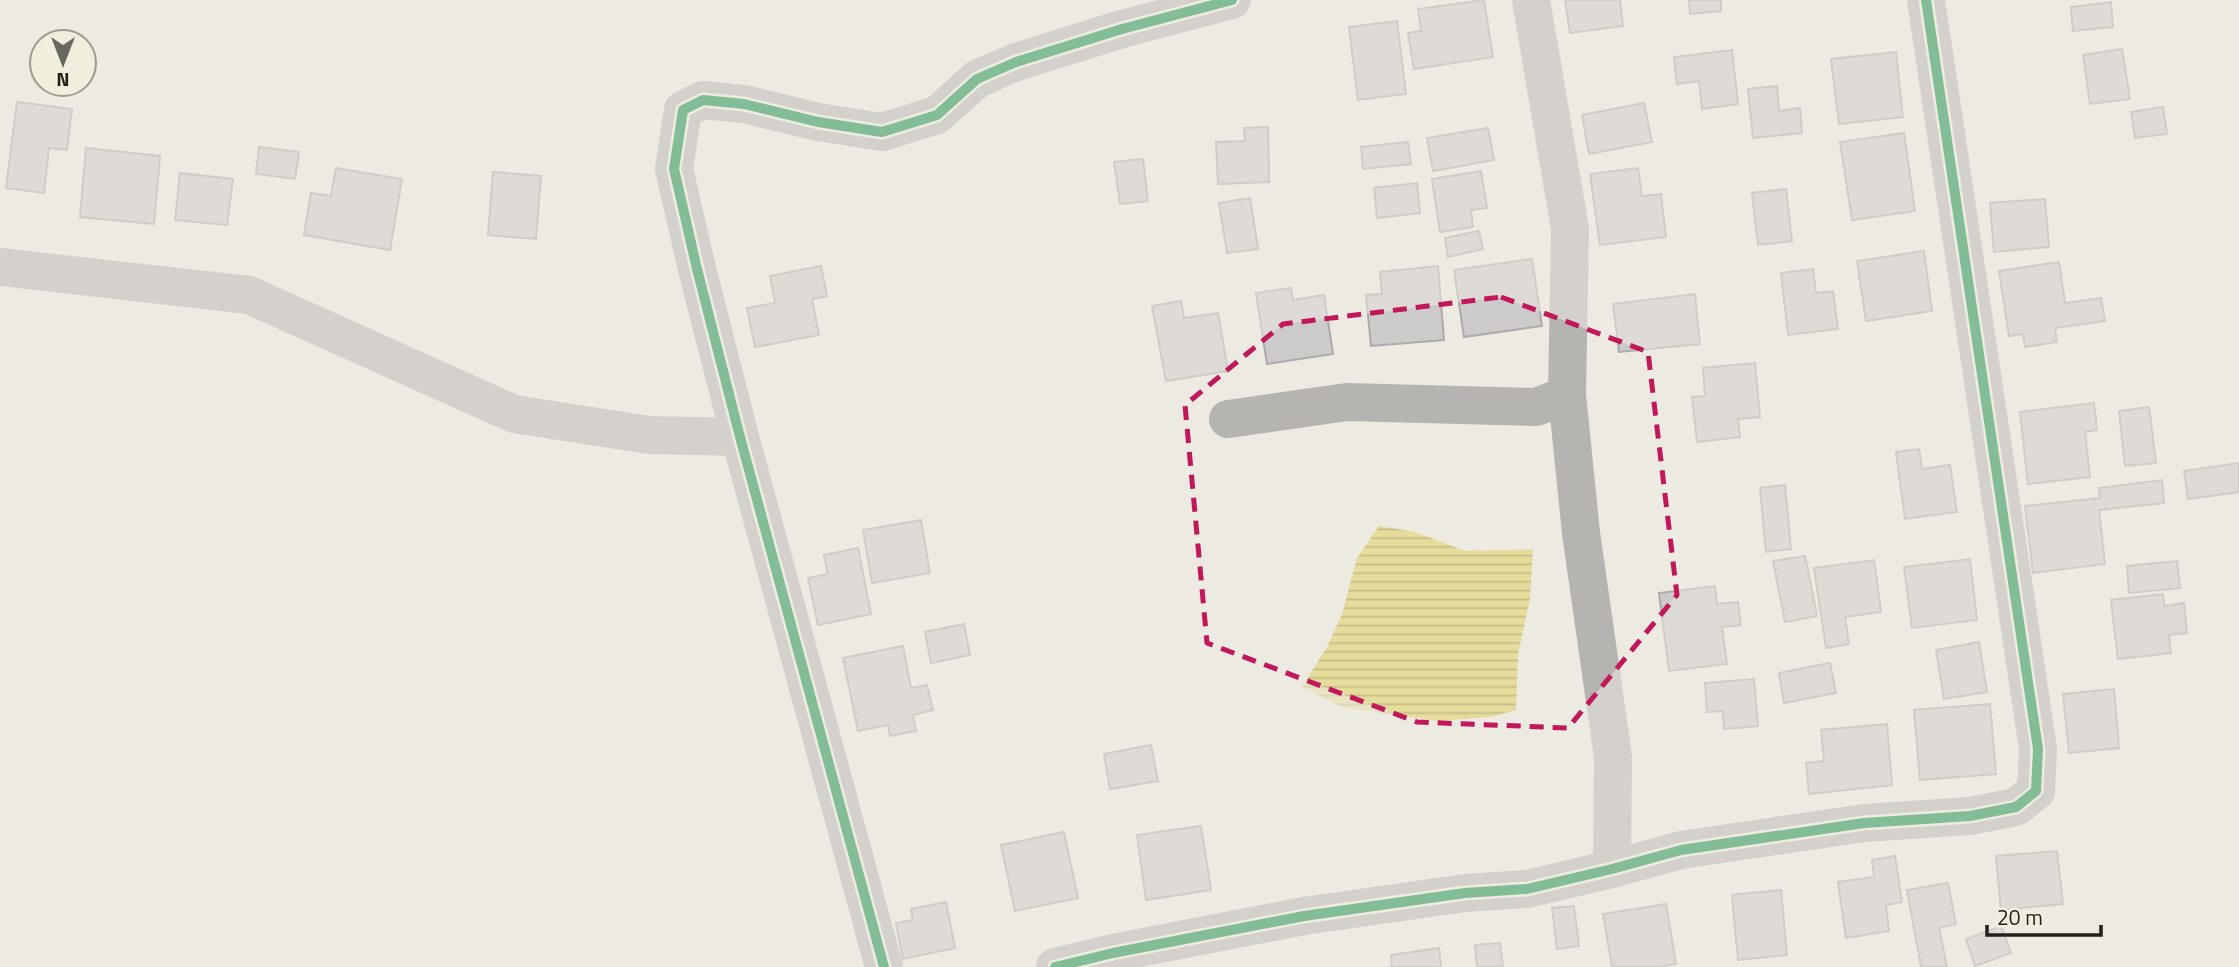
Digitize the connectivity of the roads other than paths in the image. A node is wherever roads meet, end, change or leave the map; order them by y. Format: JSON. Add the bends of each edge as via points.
{"nodes":[{"id":1,"x":1232,"y":0,"type":"edge"},
{"id":2,"x":1531,"y":0,"type":"edge"},
{"id":3,"x":1926,"y":0,"type":"edge"},
{"id":4,"x":0,"y":267,"type":"edge"},
{"id":5,"x":1567,"y":395,"type":"junction"},
{"id":6,"x":1228,"y":419,"type":"dead end"},
{"id":7,"x":740,"y":437,"type":"junction"},
{"id":8,"x":1612,"y":869,"type":"junction"},
{"id":9,"x":884,"y":967,"type":"edge"},
{"id":10,"x":1055,"y":967,"type":"edge"}],
"edges":[{"from":1,"to":7,"type":"street","via":[[1016,62],[976,79],[937,115],[882,131],[704,100],[683,110],[674,169]]},
{"from":2,"to":5,"type":"street","via":[[1570,229]]},
{"from":3,"to":8,"type":"street","via":[[2038,749],[2036,791],[2016,807],[1970,816],[1773,835],[1681,850]]},
{"from":4,"to":7,"type":"street","via":[[249,295],[514,414],[649,435]]},
{"from":5,"to":6,"type":"street","via":[[1536,407],[1347,402]]},
{"from":5,"to":8,"type":"street","via":[[1581,533],[1613,757]]},
{"from":7,"to":9,"type":"street"},
{"from":8,"to":10,"type":"street","via":[[1527,888],[1304,916]]}]}
